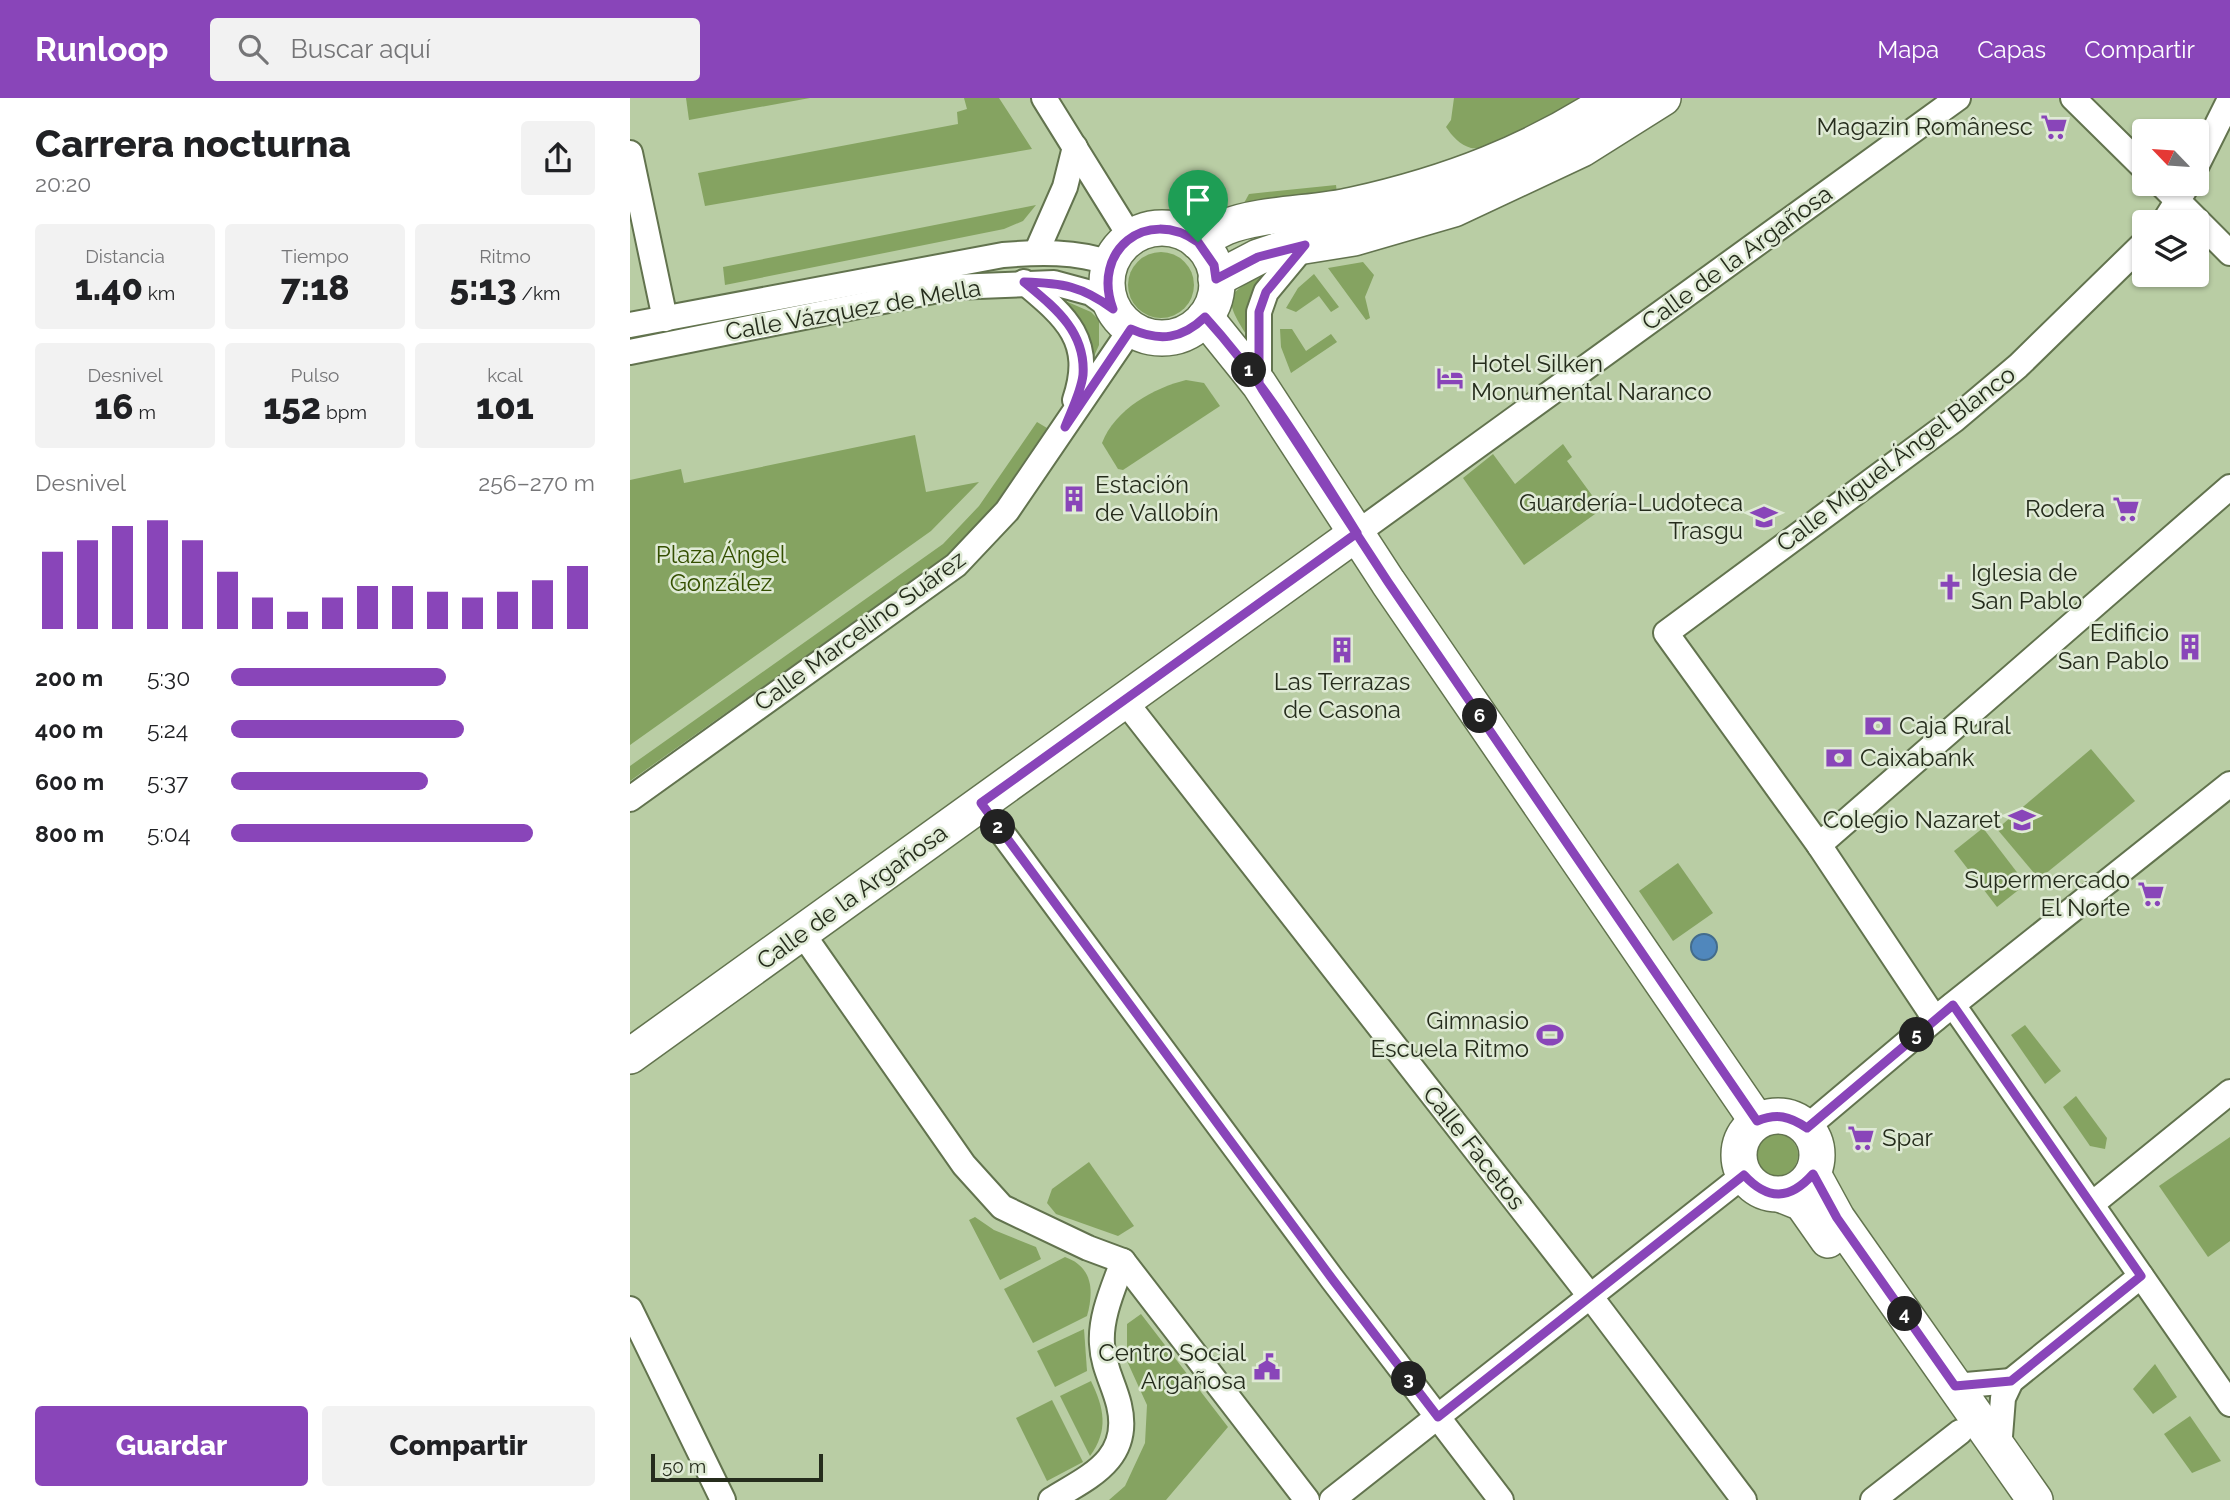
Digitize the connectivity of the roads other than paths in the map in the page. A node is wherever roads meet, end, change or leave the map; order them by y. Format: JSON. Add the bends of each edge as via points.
{"nodes":[{"id":1,"x":1044,"y":98,"type":"edge"},
{"id":2,"x":1614,"y":98,"type":"edge"},
{"id":3,"x":1663,"y":98,"type":"edge"},
{"id":4,"x":1958,"y":98,"type":"edge"},
{"id":5,"x":2073,"y":98,"type":"edge"},
{"id":6,"x":2230,"y":99,"type":"edge"},
{"id":7,"x":2209,"y":141,"type":"edge"},
{"id":8,"x":1075,"y":147,"type":"junction"},
{"id":9,"x":630,"y":153,"type":"edge"},
{"id":10,"x":2132,"y":156,"type":"edge"},
{"id":11,"x":2186,"y":196,"type":"edge"},
{"id":12,"x":1198,"y":242,"type":"junction"},
{"id":13,"x":1305,"y":245,"type":"junction"},
{"id":14,"x":1120,"y":251,"type":"junction"},
{"id":15,"x":1036,"y":253,"type":"junction"},
{"id":16,"x":2230,"y":253,"type":"edge"},
{"id":17,"x":2132,"y":255,"type":"edge"},
{"id":18,"x":1216,"y":279,"type":"junction"},
{"id":19,"x":1024,"y":282,"type":"junction"},
{"id":20,"x":1205,"y":317,"type":"junction"},
{"id":21,"x":665,"y":319,"type":"junction"},
{"id":22,"x":1122,"y":319,"type":"junction"},
{"id":23,"x":630,"y":325,"type":"edge"},
{"id":24,"x":630,"y":352,"type":"edge"},
{"id":25,"x":1259,"y":384,"type":"junction"},
{"id":26,"x":1065,"y":427,"type":"junction"},
{"id":27,"x":2230,"y":487,"type":"edge"},
{"id":28,"x":1357,"y":533,"type":"junction"},
{"id":29,"x":1124,"y":700,"type":"junction"},
{"id":30,"x":2230,"y":784,"type":"edge"},
{"id":31,"x":630,"y":799,"type":"edge"},
{"id":32,"x":981,"y":803,"type":"junction"},
{"id":33,"x":1819,"y":845,"type":"junction"},
{"id":34,"x":802,"y":933,"type":"junction"},
{"id":35,"x":1944,"y":1012,"type":"junction"},
{"id":36,"x":630,"y":1056,"type":"edge"},
{"id":37,"x":2230,"y":1092,"type":"edge"},
{"id":38,"x":1757,"y":1121,"type":"junction"},
{"id":39,"x":1807,"y":1128,"type":"junction"},
{"id":40,"x":1813,"y":1174,"type":"junction"},
{"id":41,"x":1744,"y":1175,"type":"junction"},
{"id":42,"x":1782,"y":1195,"type":"junction"},
{"id":43,"x":2092,"y":1204,"type":"junction"},
{"id":44,"x":1123,"y":1261,"type":"junction"},
{"id":45,"x":2141,"y":1276,"type":"junction"},
{"id":46,"x":1590,"y":1296,"type":"junction"},
{"id":47,"x":630,"y":1308,"type":"edge"},
{"id":48,"x":2011,"y":1381,"type":"junction"},
{"id":49,"x":1955,"y":1386,"type":"junction"},
{"id":50,"x":2230,"y":1404,"type":"edge"},
{"id":51,"x":1438,"y":1417,"type":"junction"},
{"id":52,"x":1960,"y":1432,"type":"junction"},
{"id":53,"x":1999,"y":1449,"type":"junction"},
{"id":54,"x":723,"y":1500,"type":"edge"},
{"id":55,"x":1051,"y":1500,"type":"edge"},
{"id":56,"x":1307,"y":1500,"type":"edge"},
{"id":57,"x":1332,"y":1500,"type":"edge"},
{"id":58,"x":1501,"y":1500,"type":"edge"},
{"id":59,"x":1744,"y":1500,"type":"edge"},
{"id":60,"x":1873,"y":1500,"type":"edge"},
{"id":61,"x":2007,"y":1500,"type":"edge"},
{"id":62,"x":2035,"y":1500,"type":"edge"}],
"edges":[{"from":1,"to":8,"type":"street"},
{"from":2,"to":12,"type":"main road","via":[[1522,152],[1474,170],[1350,206],[1227,226]]},
{"from":3,"to":13,"type":"main road","via":[[1582,149],[1454,209],[1354,238]]},
{"from":4,"to":28,"type":"street","name":"Calle de la Argañosa"},
{"from":5,"to":10,"type":"street"},
{"from":6,"to":7,"type":"street"},
{"from":8,"to":14,"type":"street"},
{"from":8,"to":15,"type":"street","via":[[1065,187]]},
{"from":9,"to":21,"type":"street"},
{"from":11,"to":16,"type":"street"},
{"from":12,"to":14,"type":"main road","via":[[1165,229],[1143,231]]},
{"from":12,"to":18,"type":"main road","via":[[1214,265]]},
{"from":13,"to":18,"type":"main road","via":[[1258,257]]},
{"from":13,"to":25,"type":"street","via":[[1266,292],[1259,312]]},
{"from":14,"to":15,"type":"street","name":"Calle Vázquez de Mella"},
{"from":14,"to":22,"type":"main road","via":[[1107,279]]},
{"from":15,"to":21,"type":"street","name":"Calle Vázquez de Mella","via":[[950,264]]},
{"from":17,"to":33,"type":"street","name":"Calle Miguel Ángel Blanco","via":[[2018,366],[1954,420],[1666,633]]},
{"from":18,"to":20,"type":"main road","via":[[1216,293]]},
{"from":19,"to":22,"type":"street","name":"Calle Vázquez de Mella","via":[[1072,286],[1091,293]]},
{"from":19,"to":24,"type":"street","name":"Calle Vázquez de Mella","via":[[953,287]]},
{"from":19,"to":26,"type":"street","via":[[1070,325],[1082,356],[1083,377]]},
{"from":20,"to":22,"type":"main road","via":[[1193,328],[1170,337],[1146,336]]},
{"from":20,"to":25,"type":"main road"},
{"from":21,"to":23,"type":"street","name":"Calle Vázquez de Mella"},
{"from":22,"to":26,"type":"street","name":"Calle Marcelino Suárez"},
{"from":25,"to":28,"type":"main road"},
{"from":26,"to":31,"type":"street","name":"Calle Marcelino Suárez","via":[[1007,511],[956,565]]},
{"from":27,"to":33,"type":"street"},
{"from":28,"to":29,"type":"main road","name":"Calle de la Argañosa"},
{"from":28,"to":38,"type":"main road"},
{"from":29,"to":32,"type":"main road","name":"Calle de la Argañosa"},
{"from":29,"to":46,"type":"street","name":"Calle Facetos"},
{"from":30,"to":35,"type":"street"},
{"from":32,"to":34,"type":"main road","name":"Calle de la Argañosa"},
{"from":32,"to":51,"type":"street"},
{"from":33,"to":35,"type":"street"},
{"from":34,"to":36,"type":"main road","name":"Calle de la Argañosa"},
{"from":34,"to":44,"type":"street","via":[[964,1165],[1002,1207]]},
{"from":35,"to":39,"type":"street"},
{"from":35,"to":43,"type":"street"},
{"from":37,"to":43,"type":"street"},
{"from":38,"to":39,"type":"main road","via":[[1772,1115],[1791,1117]]},
{"from":38,"to":41,"type":"main road","via":[[1743,1135],[1738,1156]]},
{"from":39,"to":40,"type":"main road","via":[[1817,1145]]},
{"from":40,"to":42,"type":"main road","via":[[1801,1187]]},
{"from":40,"to":49,"type":"main road","via":[[1837,1218]]},
{"from":41,"to":42,"type":"main road","via":[[1755,1188]]},
{"from":41,"to":46,"type":"street"},
{"from":42,"to":52,"type":"main road","via":[[1802,1203]]},
{"from":43,"to":45,"type":"street"},
{"from":44,"to":55,"type":"street","via":[[1101,1340],[1103,1362],[1119,1404],[1115,1449],[1095,1475]]},
{"from":44,"to":56,"type":"street"},
{"from":45,"to":48,"type":"street"},
{"from":45,"to":50,"type":"street"},
{"from":46,"to":51,"type":"street"},
{"from":46,"to":59,"type":"street","name":"Calle Facetos"},
{"from":47,"to":54,"type":"street"},
{"from":48,"to":49,"type":"street"},
{"from":48,"to":53,"type":"street","via":[[2003,1398]]},
{"from":49,"to":53,"type":"main road"},
{"from":51,"to":57,"type":"street"},
{"from":51,"to":58,"type":"street"},
{"from":52,"to":60,"type":"street"},
{"from":52,"to":61,"type":"main road"},
{"from":53,"to":62,"type":"main road"}]}
